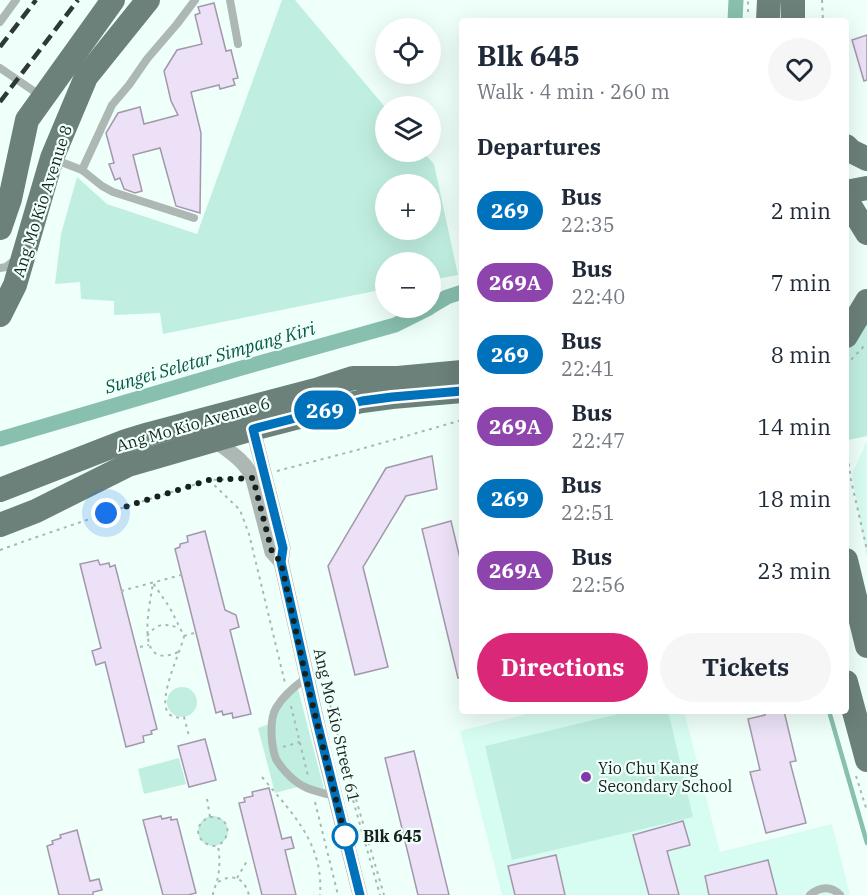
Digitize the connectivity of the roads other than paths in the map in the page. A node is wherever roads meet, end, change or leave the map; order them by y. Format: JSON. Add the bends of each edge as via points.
{"nodes":[{"id":1,"x":15,"y":0,"type":"edge"},
{"id":2,"x":113,"y":0,"type":"edge"},
{"id":3,"x":148,"y":0,"type":"edge"},
{"id":4,"x":195,"y":0,"type":"edge"},
{"id":5,"x":230,"y":0,"type":"edge"},
{"id":6,"x":769,"y":0,"type":"edge"},
{"id":7,"x":794,"y":0,"type":"edge"},
{"id":8,"x":768,"y":18,"type":"edge"},
{"id":9,"x":793,"y":18,"type":"edge"},
{"id":10,"x":0,"y":22,"type":"edge"},
{"id":11,"x":238,"y":44,"type":"dead end"},
{"id":12,"x":0,"y":68,"type":"edge"},
{"id":13,"x":43,"y":97,"type":"junction"},
{"id":14,"x":849,"y":149,"type":"edge"},
{"id":15,"x":52,"y":158,"type":"junction"},
{"id":16,"x":867,"y":159,"type":"edge"},
{"id":17,"x":82,"y":170,"type":"junction"},
{"id":18,"x":867,"y":188,"type":"edge"},
{"id":19,"x":849,"y":191,"type":"edge"},
{"id":20,"x":849,"y":204,"type":"edge"},
{"id":21,"x":194,"y":218,"type":"dead end"},
{"id":22,"x":0,"y":228,"type":"edge"},
{"id":23,"x":867,"y":233,"type":"edge"},
{"id":24,"x":27,"y":245,"type":"junction"},
{"id":25,"x":0,"y":268,"type":"edge"},
{"id":26,"x":867,"y":294,"type":"edge"},
{"id":27,"x":0,"y":315,"type":"edge"},
{"id":28,"x":854,"y":320,"type":"edge"},
{"id":29,"x":459,"y":372,"type":"edge"},
{"id":30,"x":459,"y":391,"type":"edge"},
{"id":31,"x":253,"y":429,"type":"junction"},
{"id":32,"x":214,"y":440,"type":"junction"},
{"id":33,"x":259,"y":477,"type":"junction"},
{"id":34,"x":0,"y":490,"type":"edge"},
{"id":35,"x":0,"y":525,"type":"edge"},
{"id":36,"x":849,"y":572,"type":"edge"},
{"id":37,"x":867,"y":646,"type":"edge"},
{"id":38,"x":306,"y":678,"type":"junction"},
{"id":39,"x":849,"y":693,"type":"edge"},
{"id":40,"x":867,"y":760,"type":"edge"},
{"id":41,"x":334,"y":796,"type":"junction"},
{"id":42,"x":360,"y":895,"type":"edge"},
{"id":43,"x":810,"y":895,"type":"edge"},
{"id":44,"x":840,"y":895,"type":"edge"}],
"edges":[{"from":1,"to":10,"type":"lane"},
{"from":2,"to":13,"type":"main road","name":"Ang Mo Kio Avenue 8"},
{"from":3,"to":15,"type":"main road","name":"Ang Mo Kio Avenue 8","via":[[86,78]]},
{"from":4,"to":17,"type":"lane","via":[[112,105]]},
{"from":5,"to":11,"type":"lane"},
{"from":6,"to":8,"type":"main road"},
{"from":7,"to":9,"type":"main road"},
{"from":12,"to":13,"type":"lane"},
{"from":13,"to":22,"type":"main road","name":"Ang Mo Kio Avenue 8","via":[[27,120]]},
{"from":14,"to":16,"type":"main road"},
{"from":15,"to":17,"type":"lane"},
{"from":15,"to":24,"type":"main road","name":"Ang Mo Kio Avenue 8"},
{"from":17,"to":21,"type":"lane","via":[[113,192]]},
{"from":18,"to":19,"type":"main road"},
{"from":20,"to":23,"type":"main road"},
{"from":24,"to":25,"type":"lane","via":[[14,261]]},
{"from":24,"to":27,"type":"main road","name":"Ang Mo Kio Avenue 8","via":[[15,285]]},
{"from":26,"to":28,"type":"main road"},
{"from":29,"to":34,"type":"main road","name":"Ang Mo Kio Avenue 6","via":[[353,378],[126,441]]},
{"from":30,"to":31,"type":"main road","name":"Ang Mo Kio Avenue 6","via":[[362,401]]},
{"from":31,"to":32,"type":"main road","name":"Ang Mo Kio Avenue 6"},
{"from":31,"to":33,"type":"street","name":"Ang Mo Kio Street 61"},
{"from":32,"to":33,"type":"street","name":"Ang Mo Kio Street 61"},
{"from":32,"to":35,"type":"main road","name":"Ang Mo Kio Avenue 6","via":[[128,465]]},
{"from":33,"to":38,"type":"street","name":"Ang Mo Kio Street 61","via":[[283,548],[281,562]]},
{"from":36,"to":37,"type":"main road"},
{"from":38,"to":41,"type":"street","name":"Ang Mo Kio Street 61"},
{"from":38,"to":41,"type":"lane","via":[[275,709],[272,726],[276,759],[302,786]]},
{"from":39,"to":40,"type":"main road"},
{"from":41,"to":42,"type":"street","name":"Ang Mo Kio Street 61"},
{"from":43,"to":44,"type":"lane","via":[[826,887]]}]}
